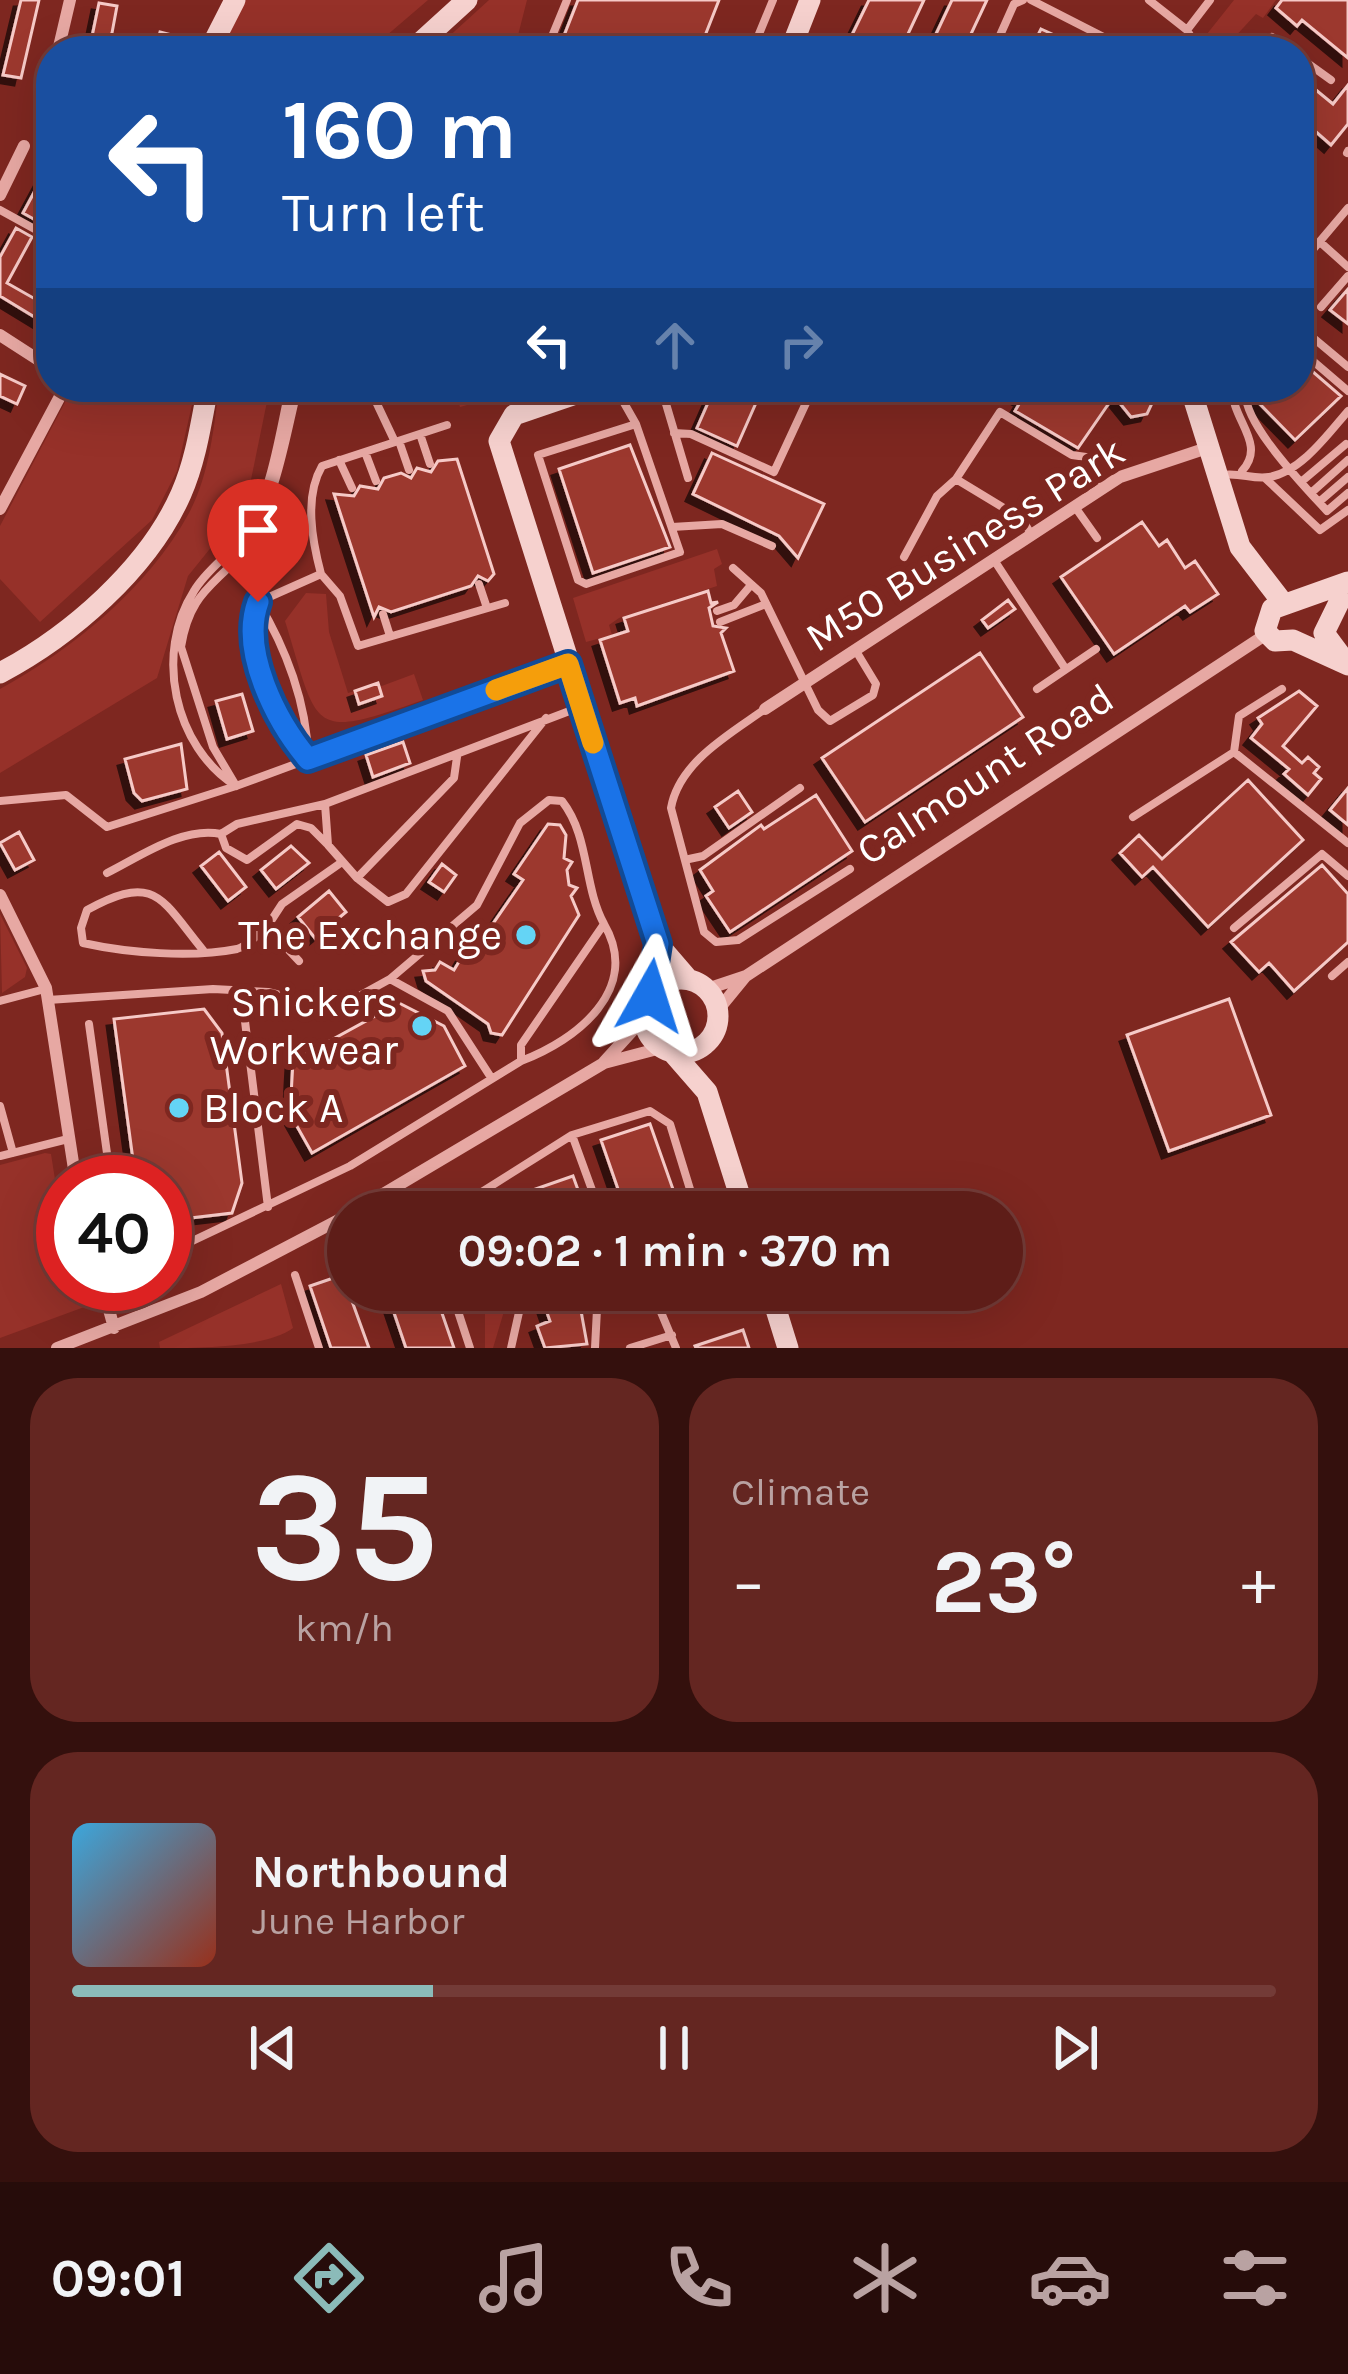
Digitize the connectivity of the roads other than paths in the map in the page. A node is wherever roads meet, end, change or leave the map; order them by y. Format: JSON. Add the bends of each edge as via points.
{"nodes":[{"id":1,"x":70,"y":0,"type":"edge"},
{"id":2,"x":235,"y":0,"type":"edge"},
{"id":3,"x":466,"y":0,"type":"edge"},
{"id":4,"x":567,"y":0,"type":"edge"},
{"id":5,"x":773,"y":0,"type":"edge"},
{"id":6,"x":810,"y":0,"type":"edge"},
{"id":7,"x":1027,"y":0,"type":"edge"},
{"id":8,"x":1149,"y":0,"type":"edge"},
{"id":9,"x":1210,"y":0,"type":"edge"},
{"id":10,"x":1187,"y":30,"type":"junction"},
{"id":11,"x":62,"y":36,"type":"edge"},
{"id":12,"x":216,"y":36,"type":"edge"},
{"id":13,"x":427,"y":36,"type":"edge"},
{"id":14,"x":552,"y":36,"type":"edge"},
{"id":15,"x":758,"y":36,"type":"edge"},
{"id":16,"x":796,"y":36,"type":"edge"},
{"id":17,"x":999,"y":36,"type":"edge"},
{"id":18,"x":1100,"y":36,"type":"edge"},
{"id":19,"x":1190,"y":36,"type":"edge"},
{"id":20,"x":1314,"y":68,"type":"edge"},
{"id":21,"x":1331,"y":80,"type":"dead end"},
{"id":22,"x":24,"y":146,"type":"dead end"},
{"id":23,"x":0,"y":195,"type":"edge"},
{"id":24,"x":1348,"y":208,"type":"edge"},
{"id":25,"x":0,"y":210,"type":"edge"},
{"id":26,"x":36,"y":230,"type":"edge"},
{"id":27,"x":1314,"y":240,"type":"edge"},
{"id":28,"x":1319,"y":243,"type":"junction"},
{"id":29,"x":1314,"y":249,"type":"edge"},
{"id":30,"x":1348,"y":267,"type":"edge"},
{"id":31,"x":1348,"y":276,"type":"edge"},
{"id":32,"x":1321,"y":307,"type":"dead end"},
{"id":33,"x":0,"y":335,"type":"edge"},
{"id":34,"x":1314,"y":339,"type":"edge"},
{"id":35,"x":36,"y":358,"type":"edge"},
{"id":36,"x":1314,"y":362,"type":"edge"},
{"id":37,"x":1348,"y":367,"type":"edge"},
{"id":38,"x":1348,"y":391,"type":"edge"},
{"id":39,"x":57,"y":402,"type":"edge"},
{"id":40,"x":205,"y":402,"type":"edge"},
{"id":41,"x":290,"y":402,"type":"edge"},
{"id":42,"x":291,"y":402,"type":"edge"},
{"id":43,"x":377,"y":402,"type":"edge"},
{"id":44,"x":548,"y":402,"type":"edge"},
{"id":45,"x":624,"y":402,"type":"edge"},
{"id":46,"x":665,"y":402,"type":"edge"},
{"id":47,"x":1194,"y":402,"type":"edge"},
{"id":48,"x":1232,"y":402,"type":"edge"},
{"id":49,"x":1246,"y":402,"type":"edge"},
{"id":50,"x":806,"y":404,"type":"dead end"},
{"id":51,"x":1348,"y":411,"type":"edge"},
{"id":52,"x":636,"y":424,"type":"junction"},
{"id":53,"x":447,"y":425,"type":"dead end"},
{"id":54,"x":1334,"y":431,"type":"junction"},
{"id":55,"x":674,"y":433,"type":"junction"},
{"id":56,"x":420,"y":434,"type":"junction"},
{"id":57,"x":397,"y":442,"type":"junction"},
{"id":58,"x":1347,"y":445,"type":"edge"},
{"id":59,"x":1207,"y":448,"type":"junction"},
{"id":60,"x":365,"y":452,"type":"junction"},
{"id":61,"x":339,"y":460,"type":"junction"},
{"id":62,"x":1348,"y":460,"type":"edge"},
{"id":63,"x":430,"y":464,"type":"dead end"},
{"id":64,"x":1289,"y":469,"type":"junction"},
{"id":65,"x":409,"y":470,"type":"dead end"},
{"id":66,"x":1242,"y":471,"type":"junction"},
{"id":67,"x":1215,"y":477,"type":"junction"},
{"id":68,"x":1348,"y":477,"type":"edge"},
{"id":69,"x":688,"y":478,"type":"dead end"},
{"id":70,"x":1265,"y":478,"type":"junction"},
{"id":71,"x":956,"y":479,"type":"junction"},
{"id":72,"x":376,"y":481,"type":"dead end"},
{"id":73,"x":1301,"y":482,"type":"junction"},
{"id":74,"x":1104,"y":487,"type":"junction"},
{"id":75,"x":352,"y":488,"type":"dead end"},
{"id":76,"x":1311,"y":493,"type":"junction"},
{"id":77,"x":1348,"y":493,"type":"edge"},
{"id":78,"x":1319,"y":502,"type":"junction"},
{"id":79,"x":1075,"y":507,"type":"junction"},
{"id":80,"x":0,"y":509,"type":"edge"},
{"id":81,"x":1348,"y":511,"type":"edge"},
{"id":82,"x":1327,"y":512,"type":"junction"},
{"id":83,"x":1336,"y":521,"type":"junction"},
{"id":84,"x":672,"y":527,"type":"junction"},
{"id":85,"x":1032,"y":535,"type":"junction"},
{"id":86,"x":1096,"y":538,"type":"dead end"},
{"id":87,"x":772,"y":547,"type":"dead end"},
{"id":88,"x":904,"y":557,"type":"dead end"},
{"id":89,"x":994,"y":560,"type":"junction"},
{"id":90,"x":733,"y":568,"type":"dead end"},
{"id":91,"x":321,"y":574,"type":"junction"},
{"id":92,"x":1348,"y":583,"type":"edge"},
{"id":93,"x":479,"y":584,"type":"dead end"},
{"id":94,"x":751,"y":585,"type":"junction"},
{"id":95,"x":258,"y":602,"type":"junction"},
{"id":96,"x":505,"y":603,"type":"dead end"},
{"id":97,"x":1283,"y":603,"type":"junction"},
{"id":98,"x":766,"y":604,"type":"junction"},
{"id":99,"x":488,"y":608,"type":"junction"},
{"id":100,"x":383,"y":614,"type":"dead end"},
{"id":101,"x":1265,"y":635,"type":"junction"},
{"id":102,"x":390,"y":637,"type":"junction"},
{"id":103,"x":1293,"y":640,"type":"junction"},
{"id":104,"x":1096,"y":649,"type":"dead end"},
{"id":105,"x":856,"y":651,"type":"junction"},
{"id":106,"x":568,"y":664,"type":"junction"},
{"id":107,"x":1348,"y":665,"type":"edge"},
{"id":108,"x":1065,"y":668,"type":"junction"},
{"id":109,"x":0,"y":674,"type":"edge"},
{"id":110,"x":806,"y":683,"type":"junction"},
{"id":111,"x":1036,"y":689,"type":"dead end"},
{"id":112,"x":1282,"y":689,"type":"dead end"},
{"id":113,"x":582,"y":706,"type":"junction"},
{"id":114,"x":765,"y":709,"type":"joint"},
{"id":115,"x":545,"y":718,"type":"junction"},
{"id":116,"x":1234,"y":752,"type":"junction"},
{"id":117,"x":457,"y":757,"type":"junction"},
{"id":118,"x":308,"y":759,"type":"junction"},
{"id":119,"x":236,"y":786,"type":"junction"},
{"id":120,"x":800,"y":788,"type":"dead end"},
{"id":121,"x":0,"y":801,"type":"edge"},
{"id":122,"x":325,"y":805,"type":"junction"},
{"id":123,"x":1133,"y":817,"type":"dead end"},
{"id":124,"x":221,"y":835,"type":"junction"},
{"id":125,"x":1348,"y":843,"type":"edge"},
{"id":126,"x":328,"y":845,"type":"junction"},
{"id":127,"x":688,"y":859,"type":"junction"},
{"id":128,"x":342,"y":862,"type":"junction"},
{"id":129,"x":850,"y":869,"type":"dead end"},
{"id":130,"x":106,"y":873,"type":"dead end"},
{"id":131,"x":1348,"y":876,"type":"edge"},
{"id":132,"x":357,"y":878,"type":"junction"},
{"id":133,"x":0,"y":895,"type":"edge"},
{"id":134,"x":604,"y":924,"type":"junction"},
{"id":135,"x":268,"y":927,"type":"junction"},
{"id":136,"x":1234,"y":928,"type":"dead end"},
{"id":137,"x":658,"y":944,"type":"junction"},
{"id":138,"x":203,"y":950,"type":"junction"},
{"id":139,"x":299,"y":961,"type":"dead end"},
{"id":140,"x":1348,"y":962,"type":"edge"},
{"id":141,"x":746,"y":976,"type":"junction"},
{"id":142,"x":1332,"y":976,"type":"dead end"},
{"id":143,"x":390,"y":979,"type":"junction"},
{"id":144,"x":241,"y":989,"type":"junction"},
{"id":145,"x":705,"y":993,"type":"junction"},
{"id":146,"x":47,"y":994,"type":"junction"},
{"id":147,"x":0,"y":1001,"type":"edge"},
{"id":148,"x":647,"y":1007,"type":"junction"},
{"id":149,"x":89,"y":1024,"type":"dead end"},
{"id":150,"x":715,"y":1034,"type":"junction"},
{"id":151,"x":667,"y":1050,"type":"junction"},
{"id":152,"x":521,"y":1061,"type":"junction"},
{"id":153,"x":604,"y":1063,"type":"junction"},
{"id":154,"x":492,"y":1079,"type":"junction"},
{"id":155,"x":707,"y":1092,"type":"junction"},
{"id":156,"x":0,"y":1106,"type":"edge"},
{"id":157,"x":572,"y":1135,"type":"junction"},
{"id":158,"x":68,"y":1139,"type":"junction"},
{"id":159,"x":13,"y":1153,"type":"junction"},
{"id":160,"x":71,"y":1155,"type":"edge"},
{"id":161,"x":107,"y":1155,"type":"edge"},
{"id":162,"x":0,"y":1156,"type":"edge"},
{"id":163,"x":390,"y":1191,"type":"edge"},
{"id":164,"x":483,"y":1191,"type":"edge"},
{"id":165,"x":592,"y":1191,"type":"edge"},
{"id":166,"x":689,"y":1191,"type":"edge"},
{"id":167,"x":738,"y":1191,"type":"edge"},
{"id":168,"x":268,"y":1207,"type":"junction"},
{"id":169,"x":327,"y":1226,"type":"edge"},
{"id":170,"x":192,"y":1242,"type":"edge"},
{"id":171,"x":295,"y":1275,"type":"dead end"},
{"id":172,"x":109,"y":1311,"type":"edge"},
{"id":173,"x":458,"y":1311,"type":"edge"},
{"id":174,"x":519,"y":1311,"type":"edge"},
{"id":175,"x":597,"y":1311,"type":"edge"},
{"id":176,"x":661,"y":1311,"type":"edge"},
{"id":177,"x":777,"y":1311,"type":"edge"},
{"id":178,"x":114,"y":1328,"type":"junction"},
{"id":179,"x":672,"y":1335,"type":"junction"},
{"id":180,"x":57,"y":1348,"type":"edge"},
{"id":181,"x":319,"y":1348,"type":"edge"},
{"id":182,"x":470,"y":1348,"type":"edge"},
{"id":183,"x":511,"y":1348,"type":"edge"},
{"id":184,"x":596,"y":1348,"type":"edge"},
{"id":185,"x":630,"y":1348,"type":"edge"},
{"id":186,"x":676,"y":1348,"type":"edge"},
{"id":187,"x":788,"y":1348,"type":"edge"}],
"edges":[{"from":1,"to":11,"type":"street"},
{"from":2,"to":12,"type":"street"},
{"from":3,"to":13,"type":"street"},
{"from":4,"to":14,"type":"lane"},
{"from":5,"to":15,"type":"lane"},
{"from":6,"to":16,"type":"street"},
{"from":7,"to":17,"type":"lane","via":[[1015,4]]},
{"from":7,"to":18,"type":"lane"},
{"from":8,"to":10,"type":"lane"},
{"from":9,"to":10,"type":"lane"},
{"from":10,"to":19,"type":"lane"},
{"from":20,"to":21,"type":"lane"},
{"from":22,"to":23,"type":"street"},
{"from":24,"to":28,"type":"lane"},
{"from":25,"to":26,"type":"lane"},
{"from":27,"to":28,"type":"lane"},
{"from":28,"to":29,"type":"lane"},
{"from":28,"to":30,"type":"lane"},
{"from":31,"to":32,"type":"lane"},
{"from":33,"to":35,"type":"street"},
{"from":34,"to":37,"type":"lane"},
{"from":36,"to":38,"type":"lane"},
{"from":39,"to":80,"type":"street"},
{"from":40,"to":109,"type":"street","via":[[191,466],[154,539],[67,629]]},
{"from":41,"to":119,"type":"lane","via":[[250,526],[194,590],[172,644],[176,696],[197,749],[207,767]]},
{"from":42,"to":119,"type":"lane","via":[[268,505],[245,548],[203,588],[181,647],[213,747]]},
{"from":43,"to":57,"type":"lane"},
{"from":44,"to":106,"type":"street","via":[[514,415],[499,441]]},
{"from":45,"to":52,"type":"lane"},
{"from":46,"to":55,"type":"lane"},
{"from":47,"to":59,"type":"street"},
{"from":48,"to":66,"type":"lane","via":[[1252,446]]},
{"from":49,"to":64,"type":"lane"},
{"from":50,"to":55,"type":"lane","via":[[774,472]]},
{"from":51,"to":54,"type":"lane"},
{"from":52,"to":84,"type":"lane"},
{"from":52,"to":84,"type":"lane","via":[[538,455],[578,580],[680,552]]},
{"from":53,"to":56,"type":"lane"},
{"from":54,"to":58,"type":"lane"},
{"from":54,"to":64,"type":"lane"},
{"from":55,"to":69,"type":"lane"},
{"from":56,"to":57,"type":"lane"},
{"from":56,"to":63,"type":"lane"},
{"from":57,"to":60,"type":"lane"},
{"from":57,"to":65,"type":"lane"},
{"from":58,"to":73,"type":"lane"},
{"from":59,"to":67,"type":"street"},
{"from":59,"to":74,"type":"street","name":"M50 Business Park"},
{"from":60,"to":61,"type":"lane"},
{"from":60,"to":72,"type":"lane"},
{"from":61,"to":75,"type":"lane"},
{"from":61,"to":91,"type":"lane","via":[[314,478],[311,538]]},
{"from":62,"to":76,"type":"lane"},
{"from":64,"to":70,"type":"lane"},
{"from":64,"to":73,"type":"lane"},
{"from":66,"to":67,"type":"lane"},
{"from":66,"to":70,"type":"lane"},
{"from":67,"to":97,"type":"street","via":[[1240,547]]},
{"from":68,"to":78,"type":"lane"},
{"from":70,"to":83,"type":"lane","via":[[1312,526]]},
{"from":71,"to":74,"type":"lane","via":[[1000,412],[1093,458]]},
{"from":71,"to":85,"type":"lane","via":[[1022,519]]},
{"from":71,"to":88,"type":"lane","via":[[937,496]]},
{"from":73,"to":76,"type":"lane"},
{"from":74,"to":79,"type":"street","name":"M50 Business Park"},
{"from":76,"to":78,"type":"lane"},
{"from":77,"to":82,"type":"lane"},
{"from":78,"to":82,"type":"lane"},
{"from":79,"to":85,"type":"street","name":"M50 Business Park"},
{"from":79,"to":86,"type":"lane"},
{"from":81,"to":83,"type":"lane"},
{"from":82,"to":83,"type":"lane"},
{"from":84,"to":87,"type":"lane","via":[[722,524]]},
{"from":85,"to":89,"type":"street","name":"M50 Business Park"},
{"from":89,"to":105,"type":"street","name":"M50 Business Park"},
{"from":89,"to":108,"type":"lane"},
{"from":90,"to":94,"type":"lane"},
{"from":91,"to":95,"type":"lane"},
{"from":91,"to":102,"type":"lane","via":[[340,596],[358,646]]},
{"from":92,"to":97,"type":"street"},
{"from":92,"to":103,"type":"street"},
{"from":92,"to":107,"type":"street","via":[[1324,633]]},
{"from":93,"to":99,"type":"lane"},
{"from":94,"to":98,"type":"lane"},
{"from":94,"to":98,"type":"lane","via":[[718,616]]},
{"from":95,"to":118,"type":"lane","via":[[304,712]]},
{"from":95,"to":118,"type":"lane","via":[[249,627],[281,727]]},
{"from":96,"to":99,"type":"lane"},
{"from":97,"to":101,"type":"street","via":[[1266,616]]},
{"from":98,"to":110,"type":"lane"},
{"from":99,"to":102,"type":"lane"},
{"from":100,"to":102,"type":"lane"},
{"from":101,"to":103,"type":"street"},
{"from":101,"to":141,"type":"street","name":"Calmount Road"},
{"from":103,"to":107,"type":"street"},
{"from":104,"to":108,"type":"lane"},
{"from":105,"to":110,"type":"street","name":"M50 Business Park"},
{"from":105,"to":110,"type":"lane","via":[[877,684],[873,694],[830,721]]},
{"from":106,"to":113,"type":"street"},
{"from":106,"to":118,"type":"lane"},
{"from":108,"to":111,"type":"lane"},
{"from":110,"to":114,"type":"street","name":"M50 Business Park"},
{"from":112,"to":116,"type":"lane","via":[[1238,716]]},
{"from":113,"to":115,"type":"lane"},
{"from":113,"to":137,"type":"street"},
{"from":114,"to":127,"type":"lane","via":[[709,750],[674,794]]},
{"from":115,"to":117,"type":"lane"},
{"from":115,"to":132,"type":"lane","via":[[406,893],[388,902]]},
{"from":116,"to":123,"type":"lane"},
{"from":116,"to":125,"type":"lane"},
{"from":117,"to":122,"type":"lane"},
{"from":117,"to":132,"type":"lane","via":[[454,778]]},
{"from":118,"to":119,"type":"lane"},
{"from":119,"to":121,"type":"lane","via":[[107,826],[66,795]]},
{"from":120,"to":127,"type":"lane"},
{"from":122,"to":124,"type":"lane","via":[[237,824]]},
{"from":122,"to":126,"type":"lane"},
{"from":124,"to":126,"type":"lane","via":[[247,860],[297,824]]},
{"from":124,"to":130,"type":"lane","via":[[173,840]]},
{"from":126,"to":128,"type":"lane"},
{"from":127,"to":129,"type":"lane","via":[[704,932],[716,942],[738,940]]},
{"from":128,"to":132,"type":"lane"},
{"from":128,"to":135,"type":"lane","via":[[282,904]]},
{"from":131,"to":136,"type":"lane","via":[[1322,854]]},
{"from":133,"to":146,"type":"street"},
{"from":134,"to":143,"type":"lane","via":[[588,894],[572,814],[549,800],[520,823],[477,904]]},
{"from":134,"to":152,"type":"lane","via":[[521,1045]]},
{"from":134,"to":152,"type":"lane","via":[[617,968],[609,994],[589,1022]]},
{"from":135,"to":138,"type":"lane","via":[[242,949]]},
{"from":135,"to":139,"type":"lane"},
{"from":137,"to":145,"type":"street"},
{"from":137,"to":148,"type":"street"},
{"from":138,"to":138,"type":"lane","via":[[83,944],[81,928],[87,910],[137,890],[176,910]]},
{"from":140,"to":142,"type":"lane"},
{"from":141,"to":145,"type":"street","name":"Calmount Road"},
{"from":141,"to":145,"type":"street","name":"Calmount Road"},
{"from":143,"to":144,"type":"lane","via":[[324,1006]]},
{"from":143,"to":154,"type":"lane","via":[[448,1011]]},
{"from":144,"to":146,"type":"lane"},
{"from":144,"to":168,"type":"lane"},
{"from":145,"to":148,"type":"street","via":[[667,982]]},
{"from":145,"to":150,"type":"street"},
{"from":146,"to":147,"type":"lane"},
{"from":146,"to":158,"type":"street"},
{"from":148,"to":151,"type":"street"},
{"from":148,"to":153,"type":"street"},
{"from":149,"to":161,"type":"lane"},
{"from":150,"to":151,"type":"street","via":[[697,1051]]},
{"from":150,"to":155,"type":"street"},
{"from":151,"to":153,"type":"street"},
{"from":151,"to":155,"type":"street"},
{"from":152,"to":154,"type":"lane"},
{"from":153,"to":163,"type":"street"},
{"from":154,"to":168,"type":"lane"},
{"from":155,"to":167,"type":"street"},
{"from":156,"to":159,"type":"lane"},
{"from":157,"to":164,"type":"lane"},
{"from":157,"to":165,"type":"lane"},
{"from":157,"to":166,"type":"lane","via":[[635,1113],[663,1118]]},
{"from":158,"to":159,"type":"lane"},
{"from":158,"to":160,"type":"street"},
{"from":159,"to":162,"type":"lane"},
{"from":168,"to":170,"type":"lane"},
{"from":169,"to":178,"type":"street"},
{"from":171,"to":181,"type":"lane"},
{"from":172,"to":178,"type":"street"},
{"from":173,"to":182,"type":"lane"},
{"from":174,"to":183,"type":"lane"},
{"from":175,"to":184,"type":"lane"},
{"from":176,"to":179,"type":"lane"},
{"from":177,"to":187,"type":"street"},
{"from":178,"to":180,"type":"street"},
{"from":179,"to":185,"type":"lane"},
{"from":179,"to":186,"type":"lane"}]}
